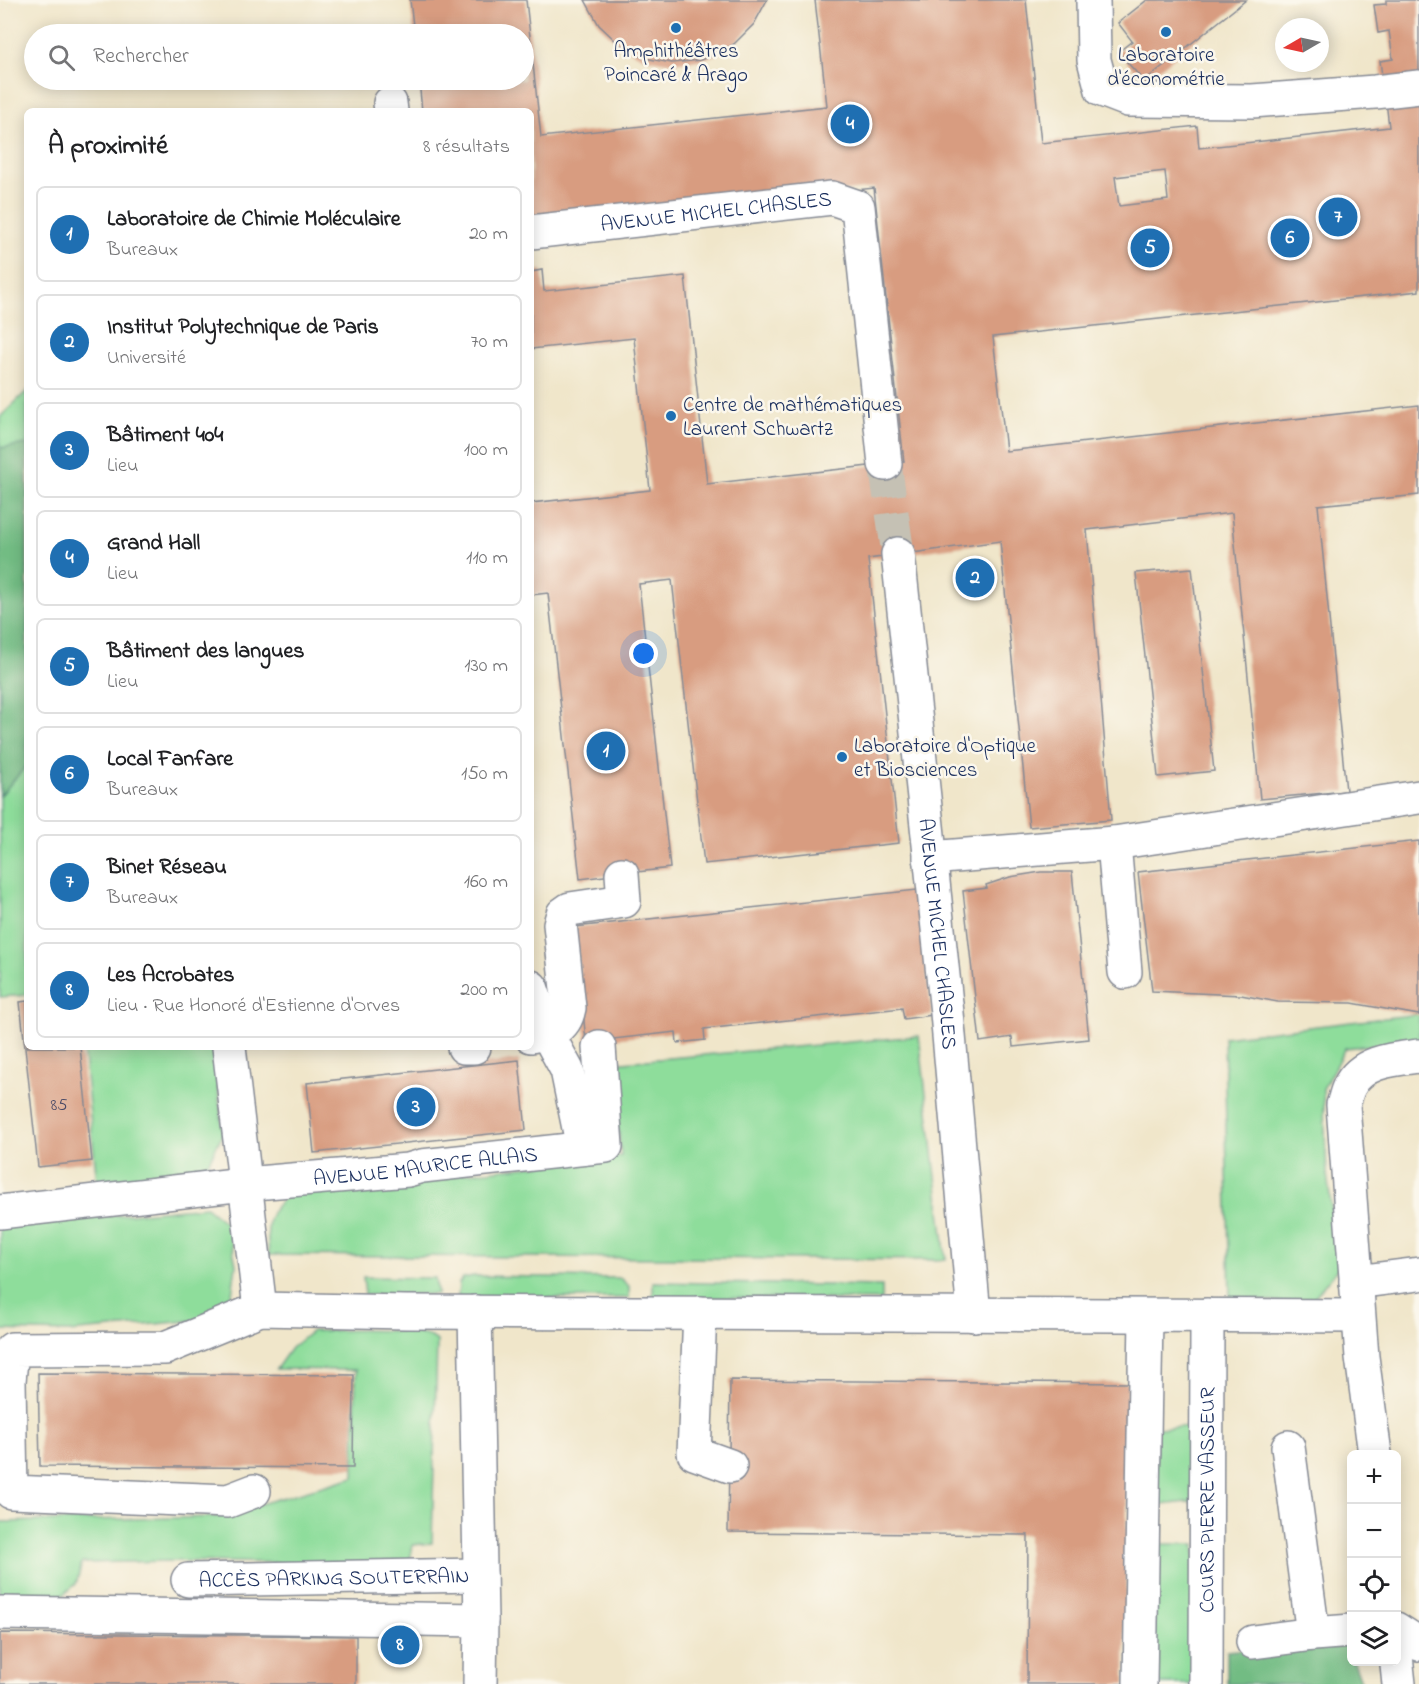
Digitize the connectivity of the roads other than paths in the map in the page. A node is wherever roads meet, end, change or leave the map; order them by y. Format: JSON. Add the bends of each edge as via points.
{"nodes":[{"id":1,"x":1093,"y":0,"type":"edge"},
{"id":2,"x":1419,"y":87,"type":"edge"},
{"id":3,"x":534,"y":232,"type":"edge"},
{"id":4,"x":885,"y":464,"type":"tunnel mouth"},
{"id":5,"x":898,"y":555,"type":"tunnel mouth"},
{"id":6,"x":1419,"y":797,"type":"edge"},
{"id":7,"x":1114,"y":843,"type":"junction"},
{"id":8,"x":930,"y":858,"type":"junction"},
{"id":9,"x":622,"y":874,"type":"dead end"},
{"id":10,"x":1125,"y":972,"type":"dead end"},
{"id":11,"x":534,"y":1005,"type":"edge"},
{"id":12,"x":539,"y":1035,"type":"edge"},
{"id":13,"x":599,"y":1047,"type":"dead end"},
{"id":14,"x":229,"y":1050,"type":"edge"},
{"id":15,"x":1419,"y":1056,"type":"edge"},
{"id":16,"x":595,"y":1147,"type":"junction"},
{"id":17,"x":244,"y":1184,"type":"junction"},
{"id":18,"x":0,"y":1212,"type":"edge"},
{"id":19,"x":1419,"y":1274,"type":"edge"},
{"id":20,"x":1356,"y":1282,"type":"junction"},
{"id":21,"x":260,"y":1309,"type":"junction"},
{"id":22,"x":475,"y":1312,"type":"junction"},
{"id":23,"x":700,"y":1313,"type":"junction"},
{"id":24,"x":974,"y":1315,"type":"junction"},
{"id":25,"x":1146,"y":1316,"type":"junction"},
{"id":26,"x":1207,"y":1316,"type":"junction"},
{"id":27,"x":1358,"y":1316,"type":"junction"},
{"id":28,"x":1288,"y":1447,"type":"dead end"},
{"id":29,"x":1374,"y":1450,"type":"edge"},
{"id":30,"x":730,"y":1466,"type":"dead end"},
{"id":31,"x":254,"y":1491,"type":"dead end"},
{"id":32,"x":480,"y":1575,"type":"junction"},
{"id":33,"x":188,"y":1580,"type":"dead end"},
{"id":34,"x":0,"y":1613,"type":"edge"},
{"id":35,"x":481,"y":1620,"type":"junction"},
{"id":36,"x":1347,"y":1631,"type":"edge"},
{"id":37,"x":1401,"y":1632,"type":"edge"},
{"id":38,"x":1313,"y":1634,"type":"junction"},
{"id":39,"x":1253,"y":1642,"type":"dead end"},
{"id":40,"x":1419,"y":1644,"type":"edge"},
{"id":41,"x":1397,"y":1666,"type":"edge"},
{"id":42,"x":480,"y":1684,"type":"edge"},
{"id":43,"x":1140,"y":1684,"type":"edge"},
{"id":44,"x":1206,"y":1684,"type":"edge"},
{"id":45,"x":1399,"y":1684,"type":"edge"}],
"edges":[{"from":1,"to":2,"type":"street","via":[[1094,60],[1102,90],[1128,100],[1252,101]]},
{"from":3,"to":4,"type":"street","name":"AVENUE MICHEL CHASLES","via":[[832,198],[858,207]]},
{"from":5,"to":8,"type":"street","name":"AVENUE MICHEL CHASLES"},
{"from":6,"to":7,"type":"street"},
{"from":7,"to":8,"type":"street"},
{"from":7,"to":10,"type":"street"},
{"from":8,"to":24,"type":"street","name":"AVENUE MICHEL CHASLES"},
{"from":9,"to":12,"type":"street","via":[[624,901],[570,909],[563,914],[560,924],[569,1008],[561,1026]]},
{"from":11,"to":12,"type":"street"},
{"from":12,"to":16,"type":"street","via":[[567,1070]]},
{"from":13,"to":16,"type":"street"},
{"from":14,"to":17,"type":"street"},
{"from":15,"to":20,"type":"street","via":[[1373,1065],[1349,1086],[1343,1105]]},
{"from":16,"to":17,"type":"street","name":"AVENUE MAURICE ALLAIS","via":[[408,1170]]},
{"from":17,"to":18,"type":"street","name":"AVENUE MAURICE ALLAIS"},
{"from":17,"to":21,"type":"street"},
{"from":19,"to":20,"type":"street"},
{"from":20,"to":27,"type":"street"},
{"from":21,"to":22,"type":"street"},
{"from":21,"to":31,"type":"street","via":[[165,1348],[12,1349],[9,1381],[11,1492],[228,1501]]},
{"from":22,"to":23,"type":"street"},
{"from":22,"to":32,"type":"street"},
{"from":23,"to":24,"type":"street"},
{"from":23,"to":30,"type":"street","via":[[694,1453]]},
{"from":24,"to":25,"type":"street"},
{"from":25,"to":26,"type":"street"},
{"from":25,"to":43,"type":"street"},
{"from":26,"to":27,"type":"street"},
{"from":26,"to":44,"type":"street","name":"COURS PIERRE VASSEUR"},
{"from":27,"to":29,"type":"street"},
{"from":28,"to":38,"type":"street"},
{"from":32,"to":33,"type":"street","name":"ACCÈS PARKING SOUTERRAIN"},
{"from":32,"to":35,"type":"street"},
{"from":34,"to":35,"type":"street"},
{"from":35,"to":42,"type":"street"},
{"from":36,"to":38,"type":"street"},
{"from":37,"to":40,"type":"street"},
{"from":38,"to":39,"type":"street"},
{"from":41,"to":45,"type":"street"}]}
